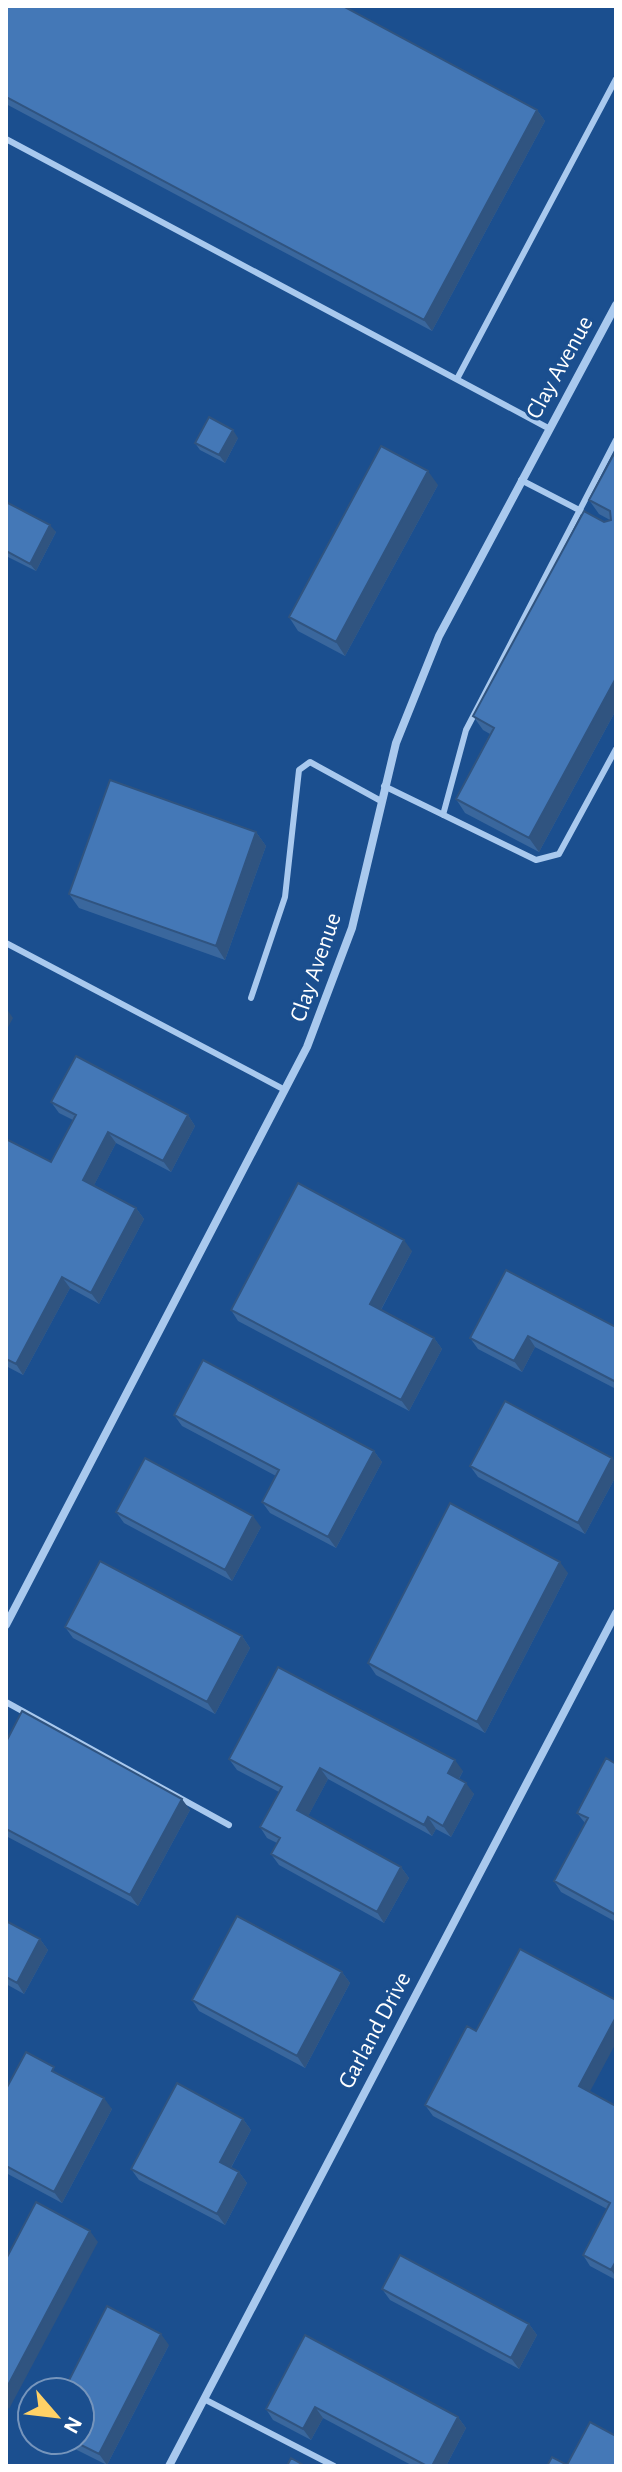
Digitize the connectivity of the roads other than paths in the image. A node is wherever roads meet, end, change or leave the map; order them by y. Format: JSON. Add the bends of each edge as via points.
{"nodes":[{"id":1,"x":616,"y":79,"type":"edge"},
{"id":2,"x":6,"y":139,"type":"edge"},
{"id":3,"x":616,"y":305,"type":"edge"},
{"id":4,"x":457,"y":379,"type":"junction"},
{"id":5,"x":548,"y":428,"type":"junction"},
{"id":6,"x":616,"y":440,"type":"edge"},
{"id":7,"x":521,"y":480,"type":"junction"},
{"id":8,"x":579,"y":510,"type":"junction"},
{"id":9,"x":591,"y":517,"type":"edge"},
{"id":10,"x":616,"y":749,"type":"edge"},
{"id":11,"x":384,"y":786,"type":"junction"},
{"id":12,"x":381,"y":801,"type":"junction"},
{"id":13,"x":443,"y":815,"type":"junction"},
{"id":14,"x":6,"y":943,"type":"edge"},
{"id":15,"x":251,"y":998,"type":"dead end"},
{"id":16,"x":285,"y":1090,"type":"junction"},
{"id":17,"x":616,"y":1613,"type":"edge"},
{"id":18,"x":6,"y":1625,"type":"edge"},
{"id":19,"x":6,"y":1702,"type":"edge"},
{"id":20,"x":229,"y":1825,"type":"dead end"},
{"id":21,"x":204,"y":2399,"type":"junction"},
{"id":22,"x":169,"y":2466,"type":"edge"},
{"id":23,"x":334,"y":2466,"type":"edge"}],
"edges":[{"from":1,"to":4,"type":"lane"},
{"from":2,"to":4,"type":"lane"},
{"from":3,"to":5,"type":"street","name":"Clay Avenue"},
{"from":4,"to":5,"type":"lane"},
{"from":5,"to":7,"type":"street","name":"Clay Avenue"},
{"from":6,"to":8,"type":"lane"},
{"from":7,"to":8,"type":"lane"},
{"from":7,"to":11,"type":"street","name":"Clay Avenue","via":[[417,685]]},
{"from":8,"to":9,"type":"lane"},
{"from":8,"to":13,"type":"lane","via":[[466,730]]},
{"from":10,"to":13,"type":"lane","via":[[559,854],[536,860]]},
{"from":11,"to":12,"type":"street","name":"Clay Avenue"},
{"from":11,"to":13,"type":"lane"},
{"from":12,"to":15,"type":"lane","via":[[310,762],[299,770],[285,897]]},
{"from":12,"to":16,"type":"street","name":"Clay Avenue","via":[[343,957]]},
{"from":14,"to":16,"type":"lane"},
{"from":16,"to":18,"type":"street","name":"Clay Avenue"},
{"from":17,"to":21,"type":"street","name":"Garland Drive"},
{"from":19,"to":20,"type":"lane"},
{"from":21,"to":22,"type":"street","name":"Garland Drive"},
{"from":21,"to":23,"type":"lane"}]}
